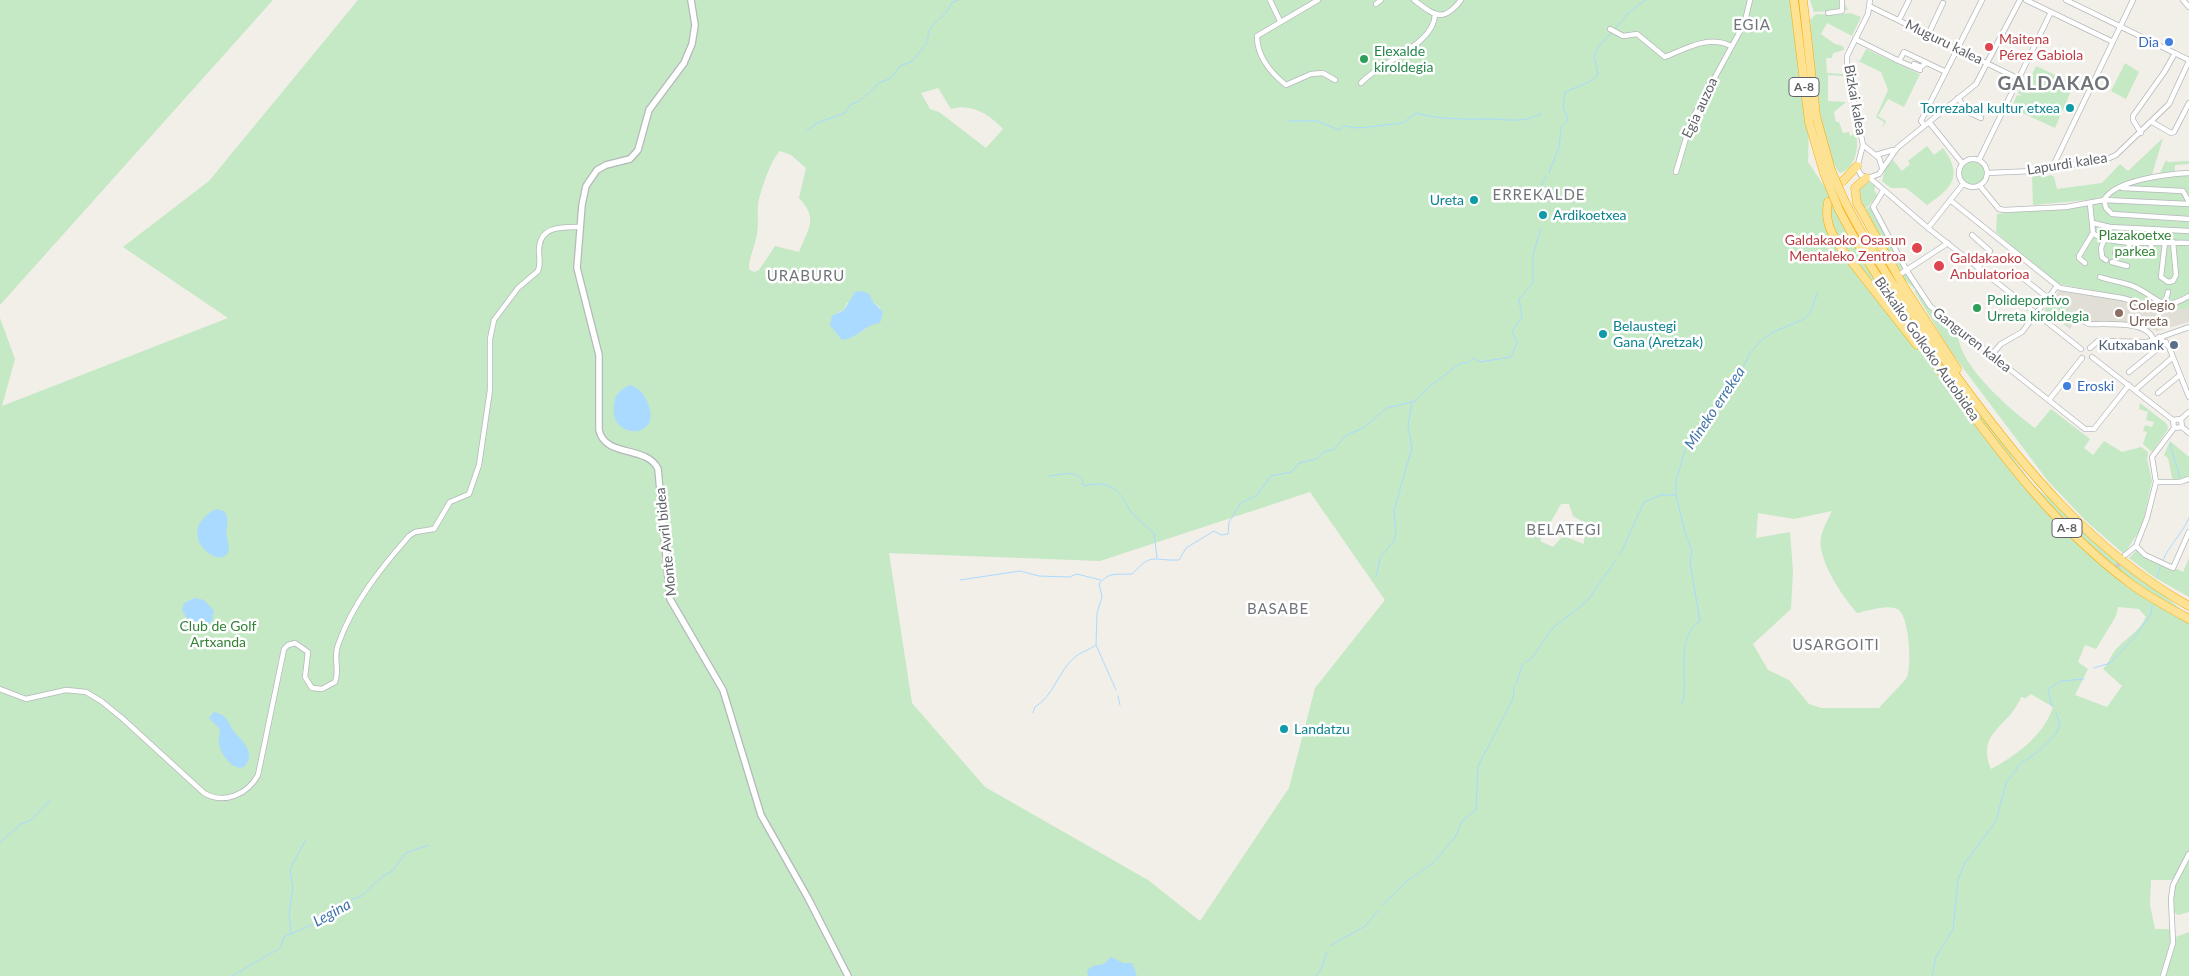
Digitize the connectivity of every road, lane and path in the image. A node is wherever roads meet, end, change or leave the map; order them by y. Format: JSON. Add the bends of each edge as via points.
{"nodes":[{"id":1,"x":691,"y":0,"type":"edge"},
{"id":2,"x":1270,"y":0,"type":"edge"},
{"id":3,"x":1318,"y":0,"type":"edge"},
{"id":4,"x":1381,"y":0,"type":"edge"},
{"id":5,"x":1414,"y":0,"type":"edge"},
{"id":6,"x":1461,"y":0,"type":"edge"},
{"id":7,"x":1750,"y":0,"type":"edge"},
{"id":8,"x":1794,"y":0,"type":"edge"},
{"id":9,"x":1802,"y":0,"type":"edge"},
{"id":10,"x":1842,"y":0,"type":"edge"},
{"id":11,"x":1870,"y":0,"type":"edge"},
{"id":12,"x":1909,"y":0,"type":"edge"},
{"id":13,"x":1982,"y":0,"type":"edge"},
{"id":14,"x":2020,"y":0,"type":"edge"},
{"id":15,"x":2026,"y":0,"type":"edge"},
{"id":16,"x":2068,"y":0,"type":"edge"},
{"id":17,"x":2132,"y":0,"type":"edge"},
{"id":18,"x":2183,"y":0,"type":"edge"},
{"id":19,"x":1943,"y":3,"type":"dead end"},
{"id":20,"x":1376,"y":4,"type":"dead end"},
{"id":21,"x":1869,"y":6,"type":"junction"},
{"id":22,"x":2189,"y":7,"type":"edge"},
{"id":23,"x":2051,"y":12,"type":"junction"},
{"id":24,"x":1828,"y":13,"type":"dead end"},
{"id":25,"x":1435,"y":14,"type":"junction"},
{"id":26,"x":1899,"y":20,"type":"junction"},
{"id":27,"x":1280,"y":21,"type":"junction"},
{"id":28,"x":2121,"y":26,"type":"junction"},
{"id":29,"x":1610,"y":29,"type":"dead end"},
{"id":30,"x":1928,"y":34,"type":"junction"},
{"id":31,"x":1855,"y":39,"type":"junction"},
{"id":32,"x":2113,"y":42,"type":"junction"},
{"id":33,"x":1731,"y":46,"type":"junction"},
{"id":34,"x":1957,"y":49,"type":"junction"},
{"id":35,"x":2175,"y":53,"type":"junction"},
{"id":36,"x":2189,"y":60,"type":"edge"},
{"id":37,"x":1899,"y":61,"type":"junction"},
{"id":38,"x":1926,"y":63,"type":"junction"},
{"id":39,"x":1987,"y":63,"type":"junction"},
{"id":40,"x":1914,"y":64,"type":"dead end"},
{"id":41,"x":1920,"y":70,"type":"dead end"},
{"id":42,"x":1946,"y":72,"type":"junction"},
{"id":43,"x":2019,"y":79,"type":"junction"},
{"id":44,"x":1335,"y":80,"type":"dead end"},
{"id":45,"x":1361,"y":83,"type":"dead end"},
{"id":46,"x":1958,"y":98,"type":"junction"},
{"id":47,"x":2189,"y":103,"type":"edge"},
{"id":48,"x":1981,"y":118,"type":"dead end"},
{"id":49,"x":2152,"y":122,"type":"junction"},
{"id":50,"x":1927,"y":124,"type":"junction"},
{"id":51,"x":2141,"y":132,"type":"junction"},
{"id":52,"x":1863,"y":144,"type":"junction"},
{"id":53,"x":1897,"y":148,"type":"junction"},
{"id":54,"x":1874,"y":154,"type":"junction"},
{"id":55,"x":1861,"y":157,"type":"junction"},
{"id":56,"x":1979,"y":160,"type":"junction"},
{"id":57,"x":1962,"y":163,"type":"junction"},
{"id":58,"x":1857,"y":166,"type":"junction"},
{"id":59,"x":2052,"y":168,"type":"junction"},
{"id":60,"x":1881,"y":170,"type":"junction"},
{"id":61,"x":1827,"y":171,"type":"junction"},
{"id":62,"x":1676,"y":172,"type":"dead end"},
{"id":63,"x":1987,"y":173,"type":"junction"},
{"id":64,"x":2189,"y":173,"type":"edge"},
{"id":65,"x":1878,"y":175,"type":"junction"},
{"id":66,"x":1868,"y":178,"type":"junction"},
{"id":67,"x":1843,"y":181,"type":"dead end"},
{"id":68,"x":1963,"y":184,"type":"junction"},
{"id":69,"x":1980,"y":186,"type":"junction"},
{"id":70,"x":2116,"y":188,"type":"junction"},
{"id":71,"x":1881,"y":189,"type":"junction"},
{"id":72,"x":1950,"y":200,"type":"junction"},
{"id":73,"x":2104,"y":200,"type":"junction"},
{"id":74,"x":1828,"y":202,"type":"dead end"},
{"id":75,"x":2189,"y":203,"type":"edge"},
{"id":76,"x":2090,"y":204,"type":"junction"},
{"id":77,"x":2189,"y":219,"type":"edge"},
{"id":78,"x":2093,"y":223,"type":"junction"},
{"id":79,"x":579,"y":227,"type":"junction"},
{"id":80,"x":1928,"y":228,"type":"junction"},
{"id":81,"x":2189,"y":231,"type":"edge"},
{"id":82,"x":2093,"y":233,"type":"junction"},
{"id":83,"x":1972,"y":235,"type":"dead end"},
{"id":84,"x":2105,"y":238,"type":"junction"},
{"id":85,"x":2130,"y":242,"type":"junction"},
{"id":86,"x":2152,"y":242,"type":"junction"},
{"id":87,"x":2165,"y":242,"type":"junction"},
{"id":88,"x":2173,"y":242,"type":"junction"},
{"id":89,"x":1948,"y":243,"type":"junction"},
{"id":90,"x":2189,"y":243,"type":"edge"},
{"id":91,"x":2150,"y":252,"type":"dead end"},
{"id":92,"x":2115,"y":253,"type":"dead end"},
{"id":93,"x":2106,"y":260,"type":"dead end"},
{"id":94,"x":2112,"y":262,"type":"dead end"},
{"id":95,"x":2086,"y":263,"type":"dead end"},
{"id":96,"x":2127,"y":266,"type":"dead end"},
{"id":97,"x":1978,"y":268,"type":"junction"},
{"id":98,"x":1905,"y":272,"type":"junction"},
{"id":99,"x":2019,"y":275,"type":"dead end"},
{"id":100,"x":2100,"y":277,"type":"dead end"},
{"id":101,"x":2057,"y":286,"type":"junction"},
{"id":102,"x":2168,"y":292,"type":"dead end"},
{"id":103,"x":2189,"y":296,"type":"edge"},
{"id":104,"x":2048,"y":298,"type":"junction"},
{"id":105,"x":2165,"y":304,"type":"junction"},
{"id":106,"x":2036,"y":314,"type":"junction"},
{"id":107,"x":2082,"y":320,"type":"dead end"},
{"id":108,"x":2189,"y":327,"type":"edge"},
{"id":109,"x":2159,"y":337,"type":"junction"},
{"id":110,"x":2153,"y":339,"type":"junction"},
{"id":111,"x":2166,"y":342,"type":"junction"},
{"id":112,"x":2090,"y":348,"type":"junction"},
{"id":113,"x":2081,"y":349,"type":"junction"},
{"id":114,"x":1994,"y":357,"type":"junction"},
{"id":115,"x":2092,"y":357,"type":"junction"},
{"id":116,"x":2173,"y":357,"type":"junction"},
{"id":117,"x":2082,"y":358,"type":"junction"},
{"id":118,"x":2129,"y":372,"type":"dead end"},
{"id":119,"x":2180,"y":374,"type":"junction"},
{"id":120,"x":2128,"y":385,"type":"junction"},
{"id":121,"x":2135,"y":390,"type":"junction"},
{"id":122,"x":2158,"y":393,"type":"dead end"},
{"id":123,"x":2189,"y":397,"type":"edge"},
{"id":124,"x":2049,"y":400,"type":"junction"},
{"id":125,"x":1981,"y":410,"type":"junction"},
{"id":126,"x":1970,"y":411,"type":"junction"},
{"id":127,"x":2189,"y":412,"type":"edge"},
{"id":128,"x":2181,"y":419,"type":"junction"},
{"id":129,"x":2173,"y":420,"type":"junction"},
{"id":130,"x":2182,"y":427,"type":"junction"},
{"id":131,"x":2174,"y":428,"type":"junction"},
{"id":132,"x":2189,"y":433,"type":"edge"},
{"id":133,"x":2189,"y":479,"type":"edge"},
{"id":134,"x":2156,"y":482,"type":"junction"},
{"id":135,"x":2189,"y":532,"type":"edge"},
{"id":136,"x":2136,"y":546,"type":"junction"},
{"id":137,"x":2125,"y":555,"type":"tunnel mouth"},
{"id":138,"x":2189,"y":606,"type":"edge"},
{"id":139,"x":2189,"y":619,"type":"edge"},
{"id":140,"x":0,"y":689,"type":"edge"},
{"id":141,"x":2189,"y":854,"type":"edge"},
{"id":142,"x":848,"y":976,"type":"edge"},
{"id":143,"x":2163,"y":976,"type":"edge"}],
"edges":[{"from":1,"to":79,"type":"street","name":"Monte Avril bidea","via":[[695,25],[688,56],[649,110],[636,154],[601,168],[590,177]]},
{"from":2,"to":27,"type":"street"},
{"from":3,"to":27,"type":"street"},
{"from":4,"to":20,"type":"street"},
{"from":5,"to":25,"type":"street"},
{"from":6,"to":25,"type":"street","via":[[1448,13]]},
{"from":7,"to":33,"type":"street","name":"Egia auzoa","via":[[1745,21]]},
{"from":8,"to":61,"type":"highway","name":"Bizkaiko Golkoko Autobidea","number":"A-8","via":[[1809,122]]},
{"from":9,"to":61,"type":"highway","name":"Bizkaiko Golkoko Autobidea","number":"A-8","via":[[1816,116]]},
{"from":10,"to":24,"type":"street","via":[[1842,11]]},
{"from":11,"to":21,"type":"street","name":"Bizkai kalea"},
{"from":12,"to":26,"type":"street"},
{"from":13,"to":34,"type":"street"},
{"from":14,"to":39,"type":"street"},
{"from":15,"to":23,"type":"street"},
{"from":16,"to":28,"type":"street"},
{"from":17,"to":28,"type":"street"},
{"from":18,"to":22,"type":"street"},
{"from":19,"to":30,"type":"street"},
{"from":21,"to":26,"type":"street","name":"Muguru kalea"},
{"from":21,"to":31,"type":"street","name":"Bizkai kalea"},
{"from":23,"to":32,"type":"street"},
{"from":23,"to":43,"type":"street"},
{"from":25,"to":45,"type":"street","via":[[1434,24],[1427,34]]},
{"from":26,"to":30,"type":"street","name":"Muguru kalea"},
{"from":27,"to":44,"type":"street","via":[[1257,36],[1262,58],[1280,80],[1288,85],[1305,75],[1323,73]]},
{"from":28,"to":32,"type":"street"},
{"from":28,"to":35,"type":"street"},
{"from":29,"to":33,"type":"street","via":[[1623,36],[1637,34],[1665,57],[1712,41]]},
{"from":30,"to":34,"type":"street","name":"Muguru kalea"},
{"from":31,"to":37,"type":"street"},
{"from":31,"to":52,"type":"street","name":"Bizkai kalea","via":[[1847,64]]},
{"from":32,"to":59,"type":"street"},
{"from":33,"to":62,"type":"street","name":"Egia auzoa","via":[[1691,121]]},
{"from":34,"to":39,"type":"street","name":"Muguru kalea"},
{"from":34,"to":42,"type":"street"},
{"from":35,"to":36,"type":"street"},
{"from":35,"to":51,"type":"street","via":[[2136,110],[2133,118]]},
{"from":36,"to":49,"type":"street","name":"Lapurdi kalea","via":[[2168,104]]},
{"from":37,"to":38,"type":"street","name":"Muguru kalea","via":[[1904,52]]},
{"from":37,"to":41,"type":"street"},
{"from":38,"to":40,"type":"street","via":[[1921,67]]},
{"from":38,"to":42,"type":"street","name":"Muguru kalea"},
{"from":39,"to":43,"type":"street","name":"Muguru kalea"},
{"from":39,"to":46,"type":"street","via":[[1976,84]]},
{"from":42,"to":50,"type":"street","via":[[1921,120]]},
{"from":43,"to":56,"type":"street"},
{"from":46,"to":48,"type":"street","via":[[1968,112]]},
{"from":46,"to":50,"type":"street"},
{"from":47,"to":49,"type":"street","via":[[2174,132]]},
{"from":49,"to":51,"type":"street","name":"Lapurdi kalea"},
{"from":50,"to":53,"type":"street"},
{"from":50,"to":57,"type":"street"},
{"from":51,"to":59,"type":"street","name":"Lapurdi kalea","via":[[2110,158]]},
{"from":52,"to":54,"type":"street","name":"Bizkai kalea"},
{"from":52,"to":55,"type":"street","name":"Bizkai kalea"},
{"from":53,"to":54,"type":"street"},
{"from":53,"to":60,"type":"street"},
{"from":54,"to":55,"type":"street","name":"Bizkai kalea"},
{"from":54,"to":60,"type":"street","name":"Bizkai kalea","via":[[1881,162]]},
{"from":55,"to":58,"type":"street","name":"Bizkai kalea"},
{"from":56,"to":57,"type":"street","via":[[1970,159]]},
{"from":56,"to":63,"type":"street"},
{"from":57,"to":68,"type":"street","via":[[1958,176]]},
{"from":58,"to":66,"type":"street","via":[[1858,172]]},
{"from":58,"to":67,"type":"highway"},
{"from":59,"to":63,"type":"street","name":"Lapurdi kalea"},
{"from":60,"to":65,"type":"street"},
{"from":61,"to":125,"type":"highway","name":"Bizkaiko Golkoko Autobidea","number":"A-8","bridge":true,"via":[[1891,281]]},
{"from":61,"to":126,"type":"highway","name":"Bizkaiko Golkoko Autobidea","number":"A-8","bridge":true,"via":[[1839,210],[1860,250]]},
{"from":63,"to":69,"type":"street"},
{"from":64,"to":70,"type":"street","via":[[2155,177]]},
{"from":65,"to":66,"type":"street"},
{"from":65,"to":71,"type":"street"},
{"from":66,"to":71,"type":"street"},
{"from":66,"to":125,"type":"highway","via":[[1855,188],[1857,203],[1904,287],[1965,379]]},
{"from":68,"to":69,"type":"street","via":[[1971,188]]},
{"from":68,"to":72,"type":"street"},
{"from":69,"to":76,"type":"street","via":[[1999,209],[2004,210]]},
{"from":70,"to":73,"type":"street"},
{"from":70,"to":75,"type":"street","via":[[2183,191]]},
{"from":71,"to":80,"type":"street"},
{"from":71,"to":98,"type":"street","name":"Ganguren kalea","via":[[1873,207]]},
{"from":72,"to":80,"type":"street"},
{"from":72,"to":101,"type":"street"},
{"from":73,"to":75,"type":"street"},
{"from":73,"to":76,"type":"street"},
{"from":73,"to":77,"type":"street","via":[[2112,214]]},
{"from":74,"to":126,"type":"highway","via":[[1827,224],[1837,243]]},
{"from":76,"to":78,"type":"street"},
{"from":78,"to":81,"type":"street","via":[[2110,227]]},
{"from":78,"to":82,"type":"street"},
{"from":79,"to":140,"type":"street","via":[[555,228],[546,233],[540,245],[538,271],[518,288],[494,320],[484,437],[469,493],[450,502],[434,529],[409,536],[369,584],[338,644],[335,682],[322,689],[312,688],[305,677],[308,652],[295,643],[284,649],[258,775],[246,790],[224,798],[204,793],[122,718],[86,692],[66,690],[26,699]]},
{"from":79,"to":142,"type":"street","name":"Monte Avril bidea","via":[[577,268],[599,355],[600,436],[608,444],[650,458],[658,469],[670,599],[723,690],[761,814]]},
{"from":80,"to":89,"type":"street"},
{"from":82,"to":84,"type":"street"},
{"from":82,"to":95,"type":"street","via":[[2079,256]]},
{"from":83,"to":97,"type":"street","via":[[1990,250]]},
{"from":84,"to":85,"type":"street"},
{"from":84,"to":93,"type":"street","via":[[2101,248],[2102,258]]},
{"from":85,"to":86,"type":"street"},
{"from":85,"to":92,"type":"street","via":[[2126,256]]},
{"from":86,"to":87,"type":"street"},
{"from":86,"to":91,"type":"street"},
{"from":87,"to":88,"type":"street"},
{"from":87,"to":88,"type":"street","via":[[2159,276],[2168,284],[2176,275]]},
{"from":88,"to":90,"type":"street"},
{"from":89,"to":97,"type":"street"},
{"from":89,"to":98,"type":"street"},
{"from":94,"to":96,"type":"street"},
{"from":97,"to":106,"type":"street"},
{"from":98,"to":114,"type":"street","name":"Ganguren kalea","via":[[1930,306]]},
{"from":99,"to":104,"type":"street"},
{"from":100,"to":105,"type":"street","via":[[2135,287]]},
{"from":101,"to":104,"type":"street"},
{"from":101,"to":105,"type":"street","via":[[2063,290],[2122,298],[2157,309],[2162,309]]},
{"from":102,"to":105,"type":"street"},
{"from":103,"to":105,"type":"street","via":[[2175,304]]},
{"from":104,"to":106,"type":"street"},
{"from":106,"to":113,"type":"street"},
{"from":106,"to":114,"type":"street","via":[[2022,332],[1997,346]]},
{"from":107,"to":110,"type":"street","via":[[2086,324],[2135,326],[2149,332]]},
{"from":108,"to":109,"type":"street"},
{"from":109,"to":110,"type":"street"},
{"from":109,"to":111,"type":"street"},
{"from":110,"to":112,"type":"street","via":[[2138,343],[2098,341]]},
{"from":111,"to":116,"type":"street"},
{"from":111,"to":118,"type":"street"},
{"from":112,"to":113,"type":"street"},
{"from":112,"to":115,"type":"street"},
{"from":113,"to":117,"type":"street"},
{"from":114,"to":124,"type":"street","name":"Ganguren kalea"},
{"from":115,"to":117,"type":"street"},
{"from":115,"to":120,"type":"street"},
{"from":116,"to":119,"type":"street"},
{"from":116,"to":121,"type":"street"},
{"from":117,"to":124,"type":"street"},
{"from":119,"to":122,"type":"street"},
{"from":119,"to":123,"type":"street"},
{"from":120,"to":121,"type":"street"},
{"from":120,"to":124,"type":"street","name":"Ganguren kalea","via":[[2094,429],[2089,430]]},
{"from":121,"to":129,"type":"street"},
{"from":125,"to":138,"type":"highway","name":"Bizkaiko Golkoko Autobidea","number":"A-8","via":[[2050,494],[2097,542],[2138,574]]},
{"from":126,"to":139,"type":"highway","name":"Bizkaiko Golkoko Autobidea","number":"A-8","via":[[2038,497],[2090,550],[2131,584]]},
{"from":127,"to":128,"type":"street"},
{"from":128,"to":129,"type":"street"},
{"from":128,"to":130,"type":"street"},
{"from":129,"to":131,"type":"street"},
{"from":130,"to":131,"type":"street"},
{"from":130,"to":132,"type":"street"},
{"from":131,"to":134,"type":"street","via":[[2152,457]]},
{"from":133,"to":134,"type":"street"},
{"from":134,"to":136,"type":"street"},
{"from":135,"to":136,"type":"street","via":[[2173,568],[2145,555]]},
{"from":136,"to":137,"type":"street"},
{"from":141,"to":143,"type":"street","via":[[2172,885],[2173,943]]}]}
